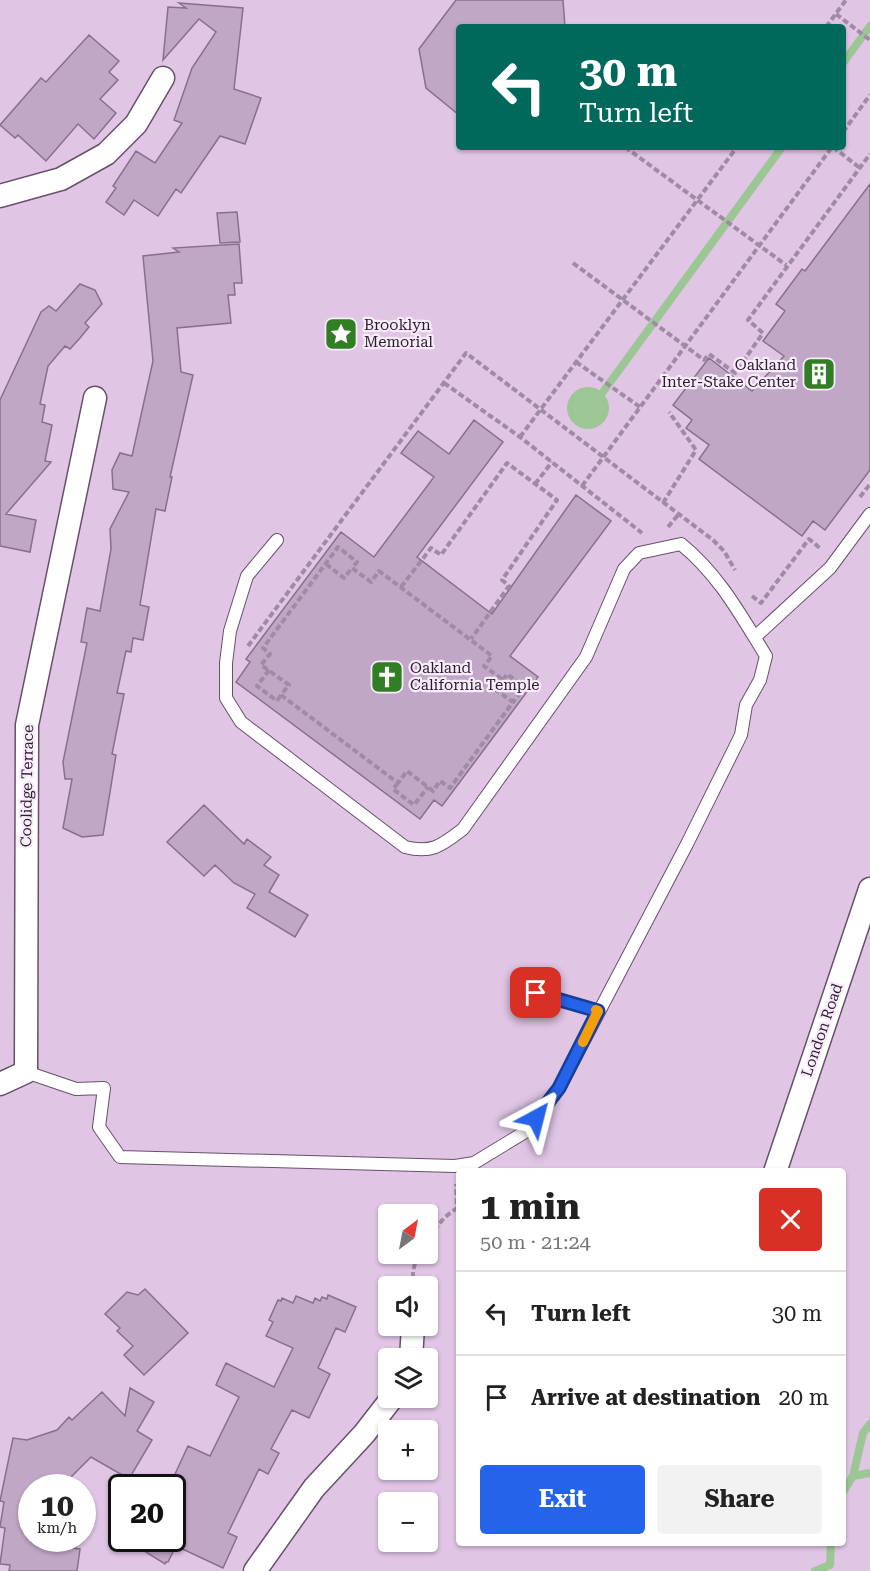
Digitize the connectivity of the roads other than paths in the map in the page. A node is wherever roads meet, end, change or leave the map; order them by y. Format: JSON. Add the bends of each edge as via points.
{"nodes":[{"id":1,"x":163,"y":78,"type":"dead end"},
{"id":2,"x":0,"y":196,"type":"edge"},
{"id":3,"x":94,"y":398,"type":"dead end"},
{"id":4,"x":870,"y":514,"type":"edge"},
{"id":5,"x":277,"y":540,"type":"dead end"},
{"id":6,"x":754,"y":638,"type":"junction"},
{"id":7,"x":870,"y":889,"type":"edge"},
{"id":8,"x":536,"y":993,"type":"dead end"},
{"id":9,"x":598,"y":1011,"type":"junction"},
{"id":10,"x":26,"y":1072,"type":"junction"},
{"id":11,"x":0,"y":1084,"type":"edge"},
{"id":12,"x":775,"y":1168,"type":"edge"},
{"id":13,"x":384,"y":1408,"type":"edge"},
{"id":14,"x":255,"y":1571,"type":"edge"}],
"edges":[{"from":1,"to":2,"type":"street","via":[[136,124],[106,154],[61,179]]},
{"from":3,"to":10,"type":"street","name":"Coolidge Terrace","via":[[27,724]]},
{"from":4,"to":6,"type":"lane","via":[[830,568]]},
{"from":5,"to":6,"type":"lane","via":[[247,576],[230,631],[226,698],[241,722],[405,847],[421,851],[445,843],[463,829],[586,657],[624,569],[639,553],[681,544],[716,577]]},
{"from":6,"to":9,"type":"lane","via":[[766,656],[760,680],[746,705],[741,735]]},
{"from":7,"to":12,"type":"street","name":"London Road"},
{"from":8,"to":9,"type":"lane"},
{"from":9,"to":10,"type":"lane","via":[[559,1088],[525,1132],[474,1162],[455,1166],[120,1157],[99,1127],[104,1088],[76,1089]]},
{"from":10,"to":11,"type":"street"},
{"from":13,"to":14,"type":"street","via":[[314,1488]]}]}
